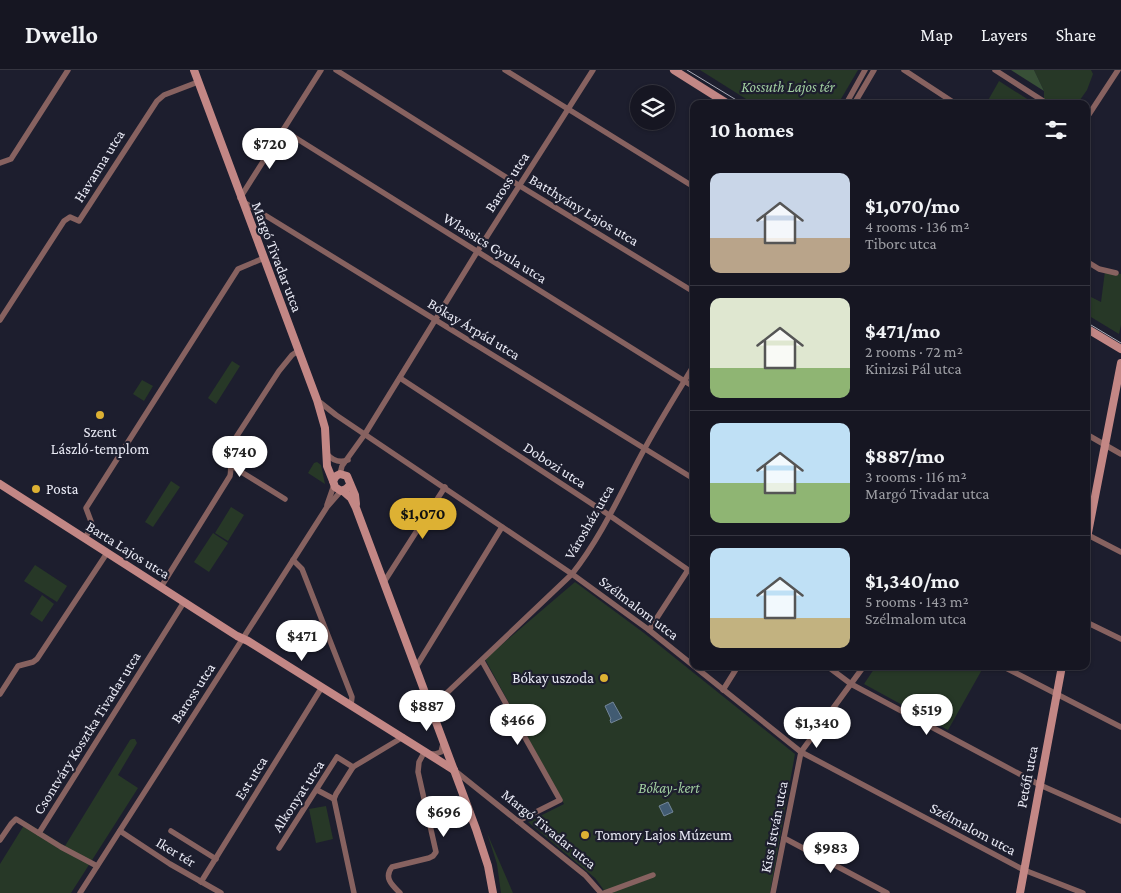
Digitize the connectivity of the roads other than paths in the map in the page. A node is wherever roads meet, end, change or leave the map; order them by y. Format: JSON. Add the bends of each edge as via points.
{"nodes":[{"id":1,"x":68,"y":70,"type":"edge"},
{"id":2,"x":194,"y":70,"type":"edge"},
{"id":3,"x":321,"y":70,"type":"edge"},
{"id":4,"x":336,"y":70,"type":"edge"},
{"id":5,"x":505,"y":70,"type":"edge"},
{"id":6,"x":593,"y":70,"type":"edge"},
{"id":7,"x":865,"y":70,"type":"edge"},
{"id":8,"x":874,"y":70,"type":"edge"},
{"id":9,"x":904,"y":70,"type":"edge"},
{"id":10,"x":995,"y":70,"type":"edge"},
{"id":11,"x":1118,"y":70,"type":"edge"},
{"id":12,"x":679,"y":71,"type":"edge"},
{"id":13,"x":198,"y":82,"type":"junction"},
{"id":14,"x":722,"y":100,"type":"edge"},
{"id":15,"x":848,"y":100,"type":"edge"},
{"id":16,"x":856,"y":100,"type":"edge"},
{"id":17,"x":950,"y":100,"type":"edge"},
{"id":18,"x":1042,"y":100,"type":"edge"},
{"id":19,"x":569,"y":109,"type":"junction"},
{"id":20,"x":1090,"y":113,"type":"edge"},
{"id":21,"x":283,"y":130,"type":"junction"},
{"id":22,"x":0,"y":163,"type":"edge"},
{"id":23,"x":690,"y":185,"type":"edge"},
{"id":24,"x":520,"y":186,"type":"junction"},
{"id":25,"x":241,"y":199,"type":"junction"},
{"id":26,"x":477,"y":252,"type":"junction"},
{"id":27,"x":264,"y":258,"type":"junction"},
{"id":28,"x":1090,"y":263,"type":"edge"},
{"id":29,"x":1116,"y":273,"type":"dead end"},
{"id":30,"x":690,"y":290,"type":"edge"},
{"id":31,"x":0,"y":320,"type":"edge"},
{"id":32,"x":436,"y":320,"type":"junction"},
{"id":33,"x":1090,"y":330,"type":"edge"},
{"id":34,"x":1121,"y":349,"type":"edge"},
{"id":35,"x":298,"y":351,"type":"junction"},
{"id":36,"x":1121,"y":363,"type":"edge"},
{"id":37,"x":690,"y":371,"type":"edge"},
{"id":38,"x":400,"y":378,"type":"junction"},
{"id":39,"x":684,"y":381,"type":"junction"},
{"id":40,"x":690,"y":385,"type":"edge"},
{"id":41,"x":317,"y":400,"type":"junction"},
{"id":42,"x":365,"y":434,"type":"junction"},
{"id":43,"x":1090,"y":437,"type":"edge"},
{"id":44,"x":1104,"y":446,"type":"junction"},
{"id":45,"x":645,"y":448,"type":"junction"},
{"id":46,"x":327,"y":454,"type":"junction"},
{"id":47,"x":1121,"y":454,"type":"edge"},
{"id":48,"x":348,"y":460,"type":"junction"},
{"id":49,"x":230,"y":465,"type":"junction"},
{"id":50,"x":690,"y":476,"type":"edge"},
{"id":51,"x":338,"y":478,"type":"junction"},
{"id":52,"x":0,"y":484,"type":"edge"},
{"id":53,"x":350,"y":484,"type":"junction"},
{"id":54,"x":444,"y":487,"type":"junction"},
{"id":55,"x":342,"y":491,"type":"junction"},
{"id":56,"x":284,"y":500,"type":"dead end"},
{"id":57,"x":327,"y":506,"type":"junction"},
{"id":58,"x":356,"y":508,"type":"junction"},
{"id":59,"x":609,"y":516,"type":"junction"},
{"id":60,"x":1090,"y":521,"type":"edge"},
{"id":61,"x":502,"y":527,"type":"junction"},
{"id":62,"x":1090,"y":538,"type":"edge"},
{"id":63,"x":85,"y":539,"type":"junction"},
{"id":64,"x":1121,"y":552,"type":"edge"},
{"id":65,"x":107,"y":553,"type":"junction"},
{"id":66,"x":293,"y":560,"type":"junction"},
{"id":67,"x":688,"y":570,"type":"joint"},
{"id":68,"x":572,"y":574,"type":"junction"},
{"id":69,"x":384,"y":582,"type":"junction"},
{"id":70,"x":161,"y":587,"type":"junction"},
{"id":71,"x":184,"y":602,"type":"junction"},
{"id":72,"x":1090,"y":624,"type":"edge"},
{"id":73,"x":649,"y":630,"type":"junction"},
{"id":74,"x":243,"y":639,"type":"junction"},
{"id":75,"x":1121,"y":639,"type":"edge"},
{"id":76,"x":482,"y":661,"type":"junction"},
{"id":77,"x":690,"y":663,"type":"edge"},
{"id":78,"x":416,"y":668,"type":"junction"},
{"id":79,"x":698,"y":670,"type":"edge"},
{"id":80,"x":736,"y":670,"type":"edge"},
{"id":81,"x":832,"y":670,"type":"edge"},
{"id":82,"x":861,"y":670,"type":"edge"},
{"id":83,"x":1010,"y":670,"type":"edge"},
{"id":84,"x":1061,"y":670,"type":"edge"},
{"id":85,"x":851,"y":684,"type":"junction"},
{"id":86,"x":322,"y":687,"type":"junction"},
{"id":87,"x":723,"y":690,"type":"junction"},
{"id":88,"x":0,"y":694,"type":"edge"},
{"id":89,"x":1057,"y":695,"type":"junction"},
{"id":90,"x":351,"y":705,"type":"junction"},
{"id":91,"x":431,"y":708,"type":"junction"},
{"id":92,"x":1121,"y":727,"type":"edge"},
{"id":93,"x":402,"y":737,"type":"junction"},
{"id":94,"x":443,"y":741,"type":"junction"},
{"id":95,"x":427,"y":752,"type":"junction"},
{"id":96,"x":801,"y":752,"type":"junction"},
{"id":97,"x":353,"y":767,"type":"junction"},
{"id":98,"x":454,"y":770,"type":"junction"},
{"id":99,"x":1040,"y":785,"type":"junction"},
{"id":100,"x":317,"y":790,"type":"junction"},
{"id":101,"x":334,"y":799,"type":"junction"},
{"id":102,"x":518,"y":821,"type":"junction"},
{"id":103,"x":1121,"y":821,"type":"edge"},
{"id":104,"x":171,"y":831,"type":"dead end"},
{"id":105,"x":120,"y":832,"type":"junction"},
{"id":106,"x":39,"y":833,"type":"junction"},
{"id":107,"x":784,"y":838,"type":"junction"},
{"id":108,"x":0,"y":840,"type":"edge"},
{"id":109,"x":279,"y":848,"type":"dead end"},
{"id":110,"x":216,"y":858,"type":"junction"},
{"id":111,"x":97,"y":866,"type":"junction"},
{"id":112,"x":1024,"y":870,"type":"junction"},
{"id":113,"x":653,"y":875,"type":"dead end"},
{"id":114,"x":201,"y":882,"type":"junction"},
{"id":115,"x":80,"y":893,"type":"edge"},
{"id":116,"x":221,"y":893,"type":"edge"},
{"id":117,"x":354,"y":893,"type":"edge"},
{"id":118,"x":400,"y":893,"type":"edge"},
{"id":119,"x":493,"y":893,"type":"edge"},
{"id":120,"x":602,"y":893,"type":"edge"},
{"id":121,"x":773,"y":893,"type":"edge"},
{"id":122,"x":887,"y":893,"type":"edge"},
{"id":123,"x":1020,"y":893,"type":"edge"},
{"id":124,"x":1083,"y":893,"type":"edge"}],
"edges":[{"from":1,"to":22,"type":"street","via":[[11,159]]},
{"from":2,"to":13,"type":"street","name":"Margó Tivadar utca"},
{"from":3,"to":21,"type":"street"},
{"from":4,"to":24,"type":"street","name":"Batthyány Lajos utca"},
{"from":5,"to":19,"type":"street"},
{"from":6,"to":19,"type":"street","name":"Baross utca"},
{"from":7,"to":15,"type":"street"},
{"from":8,"to":16,"type":"street"},
{"from":9,"to":17,"type":"street"},
{"from":10,"to":18,"type":"street"},
{"from":11,"to":20,"type":"street"},
{"from":12,"to":14,"type":"street"},
{"from":13,"to":25,"type":"street","name":"Margó Tivadar utca"},
{"from":13,"to":31,"type":"street","name":"Havanna utca","via":[[164,95],[157,101],[80,221],[70,217],[64,221]]},
{"from":19,"to":23,"type":"street"},
{"from":19,"to":24,"type":"street","name":"Baross utca"},
{"from":21,"to":25,"type":"street"},
{"from":21,"to":26,"type":"street","name":"Wlassics Gyula utca"},
{"from":24,"to":26,"type":"street","name":"Baross utca"},
{"from":24,"to":30,"type":"street","name":"Batthyány Lajos utca"},
{"from":25,"to":27,"type":"street","name":"Margó Tivadar utca"},
{"from":25,"to":32,"type":"street","name":"Bókay Árpád utca"},
{"from":26,"to":32,"type":"street","name":"Baross utca"},
{"from":26,"to":39,"type":"street","name":"Wlassics Gyula utca"},
{"from":27,"to":35,"type":"street","name":"Margó Tivadar utca"},
{"from":27,"to":63,"type":"street","via":[[238,269],[86,508],[92,524]]},
{"from":28,"to":29,"type":"street"},
{"from":32,"to":38,"type":"street","name":"Baross utca"},
{"from":32,"to":45,"type":"street","name":"Bókay Árpád utca"},
{"from":33,"to":34,"type":"street"},
{"from":35,"to":41,"type":"street","name":"Margó Tivadar utca"},
{"from":35,"to":49,"type":"street","via":[[279,372],[231,445]]},
{"from":36,"to":44,"type":"street"},
{"from":37,"to":39,"type":"street","name":"Városház utca"},
{"from":38,"to":42,"type":"street","name":"Baross utca"},
{"from":38,"to":59,"type":"street","name":"Dobozi utca"},
{"from":39,"to":40,"type":"street","name":"Wlassics Gyula utca"},
{"from":39,"to":45,"type":"street","name":"Városház utca"},
{"from":41,"to":42,"type":"street","name":"Szélmalom utca"},
{"from":41,"to":46,"type":"street","name":"Margó Tivadar utca","via":[[325,428]]},
{"from":42,"to":48,"type":"street","name":"Baross utca"},
{"from":42,"to":54,"type":"street","name":"Szélmalom utca"},
{"from":43,"to":44,"type":"street"},
{"from":44,"to":47,"type":"street"},
{"from":44,"to":60,"type":"street"},
{"from":45,"to":50,"type":"street","name":"Bókay Árpád utca"},
{"from":45,"to":59,"type":"street","name":"Városház utca"},
{"from":46,"to":48,"type":"street","via":[[335,461]]},
{"from":46,"to":51,"type":"street","name":"Margó Tivadar utca"},
{"from":48,"to":51,"type":"street","name":"Baross utca"},
{"from":49,"to":56,"type":"street"},
{"from":49,"to":70,"type":"street","via":[[230,476]]},
{"from":51,"to":53,"type":"street"},
{"from":51,"to":55,"type":"street","via":[[336,489]]},
{"from":51,"to":57,"type":"street","name":"Baross utca"},
{"from":52,"to":63,"type":"street","name":"Barta Lajos utca"},
{"from":53,"to":55,"type":"street"},
{"from":53,"to":58,"type":"street"},
{"from":54,"to":61,"type":"street","name":"Szélmalom utca"},
{"from":54,"to":69,"type":"street"},
{"from":55,"to":57,"type":"street","name":"Baross utca"},
{"from":55,"to":58,"type":"street"},
{"from":57,"to":66,"type":"street","name":"Baross utca"},
{"from":58,"to":69,"type":"street"},
{"from":59,"to":67,"type":"street","name":"Dobozi utca"},
{"from":59,"to":68,"type":"street","name":"Városház utca"},
{"from":61,"to":68,"type":"street","name":"Szélmalom utca"},
{"from":61,"to":78,"type":"street"},
{"from":62,"to":64,"type":"street"},
{"from":63,"to":65,"type":"street","name":"Barta Lajos utca"},
{"from":65,"to":70,"type":"street","name":"Barta Lajos utca"},
{"from":65,"to":88,"type":"street","via":[[37,659],[18,666]]},
{"from":66,"to":74,"type":"street","name":"Baross utca"},
{"from":66,"to":90,"type":"street","via":[[302,569],[352,697]]},
{"from":67,"to":73,"type":"street"},
{"from":68,"to":73,"type":"street","name":"Szélmalom utca"},
{"from":68,"to":76,"type":"street","name":"Városház utca"},
{"from":69,"to":78,"type":"street"},
{"from":70,"to":71,"type":"street","name":"Barta Lajos utca"},
{"from":71,"to":74,"type":"street","name":"Barta Lajos utca"},
{"from":71,"to":106,"type":"street","name":"Csontváry Kosztka Tivadar utca"},
{"from":72,"to":75,"type":"street"},
{"from":73,"to":77,"type":"street","name":"Szélmalom utca"},
{"from":74,"to":86,"type":"street","name":"Barta Lajos utca"},
{"from":74,"to":105,"type":"street","name":"Baross utca"},
{"from":76,"to":91,"type":"street","name":"Városház utca"},
{"from":76,"to":102,"type":"street","via":[[560,800]]},
{"from":78,"to":91,"type":"street"},
{"from":79,"to":87,"type":"street","name":"Szélmalom utca"},
{"from":80,"to":87,"type":"street"},
{"from":81,"to":85,"type":"street"},
{"from":82,"to":85,"type":"street","name":"Kiss István utca"},
{"from":83,"to":89,"type":"street"},
{"from":84,"to":89,"type":"street","name":"Petőfi utca"},
{"from":85,"to":96,"type":"street","name":"Kiss István utca"},
{"from":85,"to":99,"type":"street"},
{"from":86,"to":90,"type":"street","name":"Barta Lajos utca"},
{"from":86,"to":110,"type":"street","name":"Est utca"},
{"from":87,"to":96,"type":"street","name":"Szélmalom utca"},
{"from":89,"to":92,"type":"street"},
{"from":89,"to":99,"type":"street","name":"Petőfi utca"},
{"from":90,"to":93,"type":"street","name":"Barta Lajos utca"},
{"from":91,"to":94,"type":"street"},
{"from":93,"to":95,"type":"street","name":"Barta Lajos utca"},
{"from":93,"to":97,"type":"street"},
{"from":94,"to":95,"type":"street","via":[[441,752]]},
{"from":94,"to":98,"type":"street"},
{"from":95,"to":98,"type":"street","name":"Barta Lajos utca"},
{"from":95,"to":118,"type":"street","via":[[419,762],[418,772],[436,852],[429,858],[392,867],[388,878]]},
{"from":96,"to":107,"type":"street","name":"Kiss István utca"},
{"from":96,"to":112,"type":"street","name":"Szélmalom utca"},
{"from":97,"to":100,"type":"street","name":"Alkonyat utca","via":[[337,757]]},
{"from":97,"to":101,"type":"street"},
{"from":98,"to":102,"type":"street","name":"Margó Tivadar utca"},
{"from":98,"to":119,"type":"street","via":[[485,856]]},
{"from":99,"to":103,"type":"street"},
{"from":99,"to":112,"type":"street","name":"Petőfi utca"},
{"from":100,"to":101,"type":"street"},
{"from":100,"to":109,"type":"street","name":"Alkonyat utca"},
{"from":101,"to":117,"type":"street"},
{"from":102,"to":120,"type":"street","name":"Margó Tivadar utca"},
{"from":104,"to":110,"type":"street"},
{"from":105,"to":111,"type":"street","name":"Baross utca"},
{"from":105,"to":114,"type":"street","name":"Iker tér"},
{"from":106,"to":108,"type":"street","name":"Csontváry Kosztka Tivadar utca","via":[[16,819]]},
{"from":106,"to":111,"type":"street"},
{"from":107,"to":121,"type":"street","name":"Kiss István utca"},
{"from":107,"to":122,"type":"street"},
{"from":110,"to":114,"type":"street","name":"Est utca"},
{"from":111,"to":115,"type":"street","name":"Baross utca"},
{"from":112,"to":123,"type":"street","name":"Petőfi utca"},
{"from":112,"to":124,"type":"street","name":"Szélmalom utca"},
{"from":113,"to":120,"type":"street"},
{"from":114,"to":116,"type":"street","name":"Iker tér"}]}
